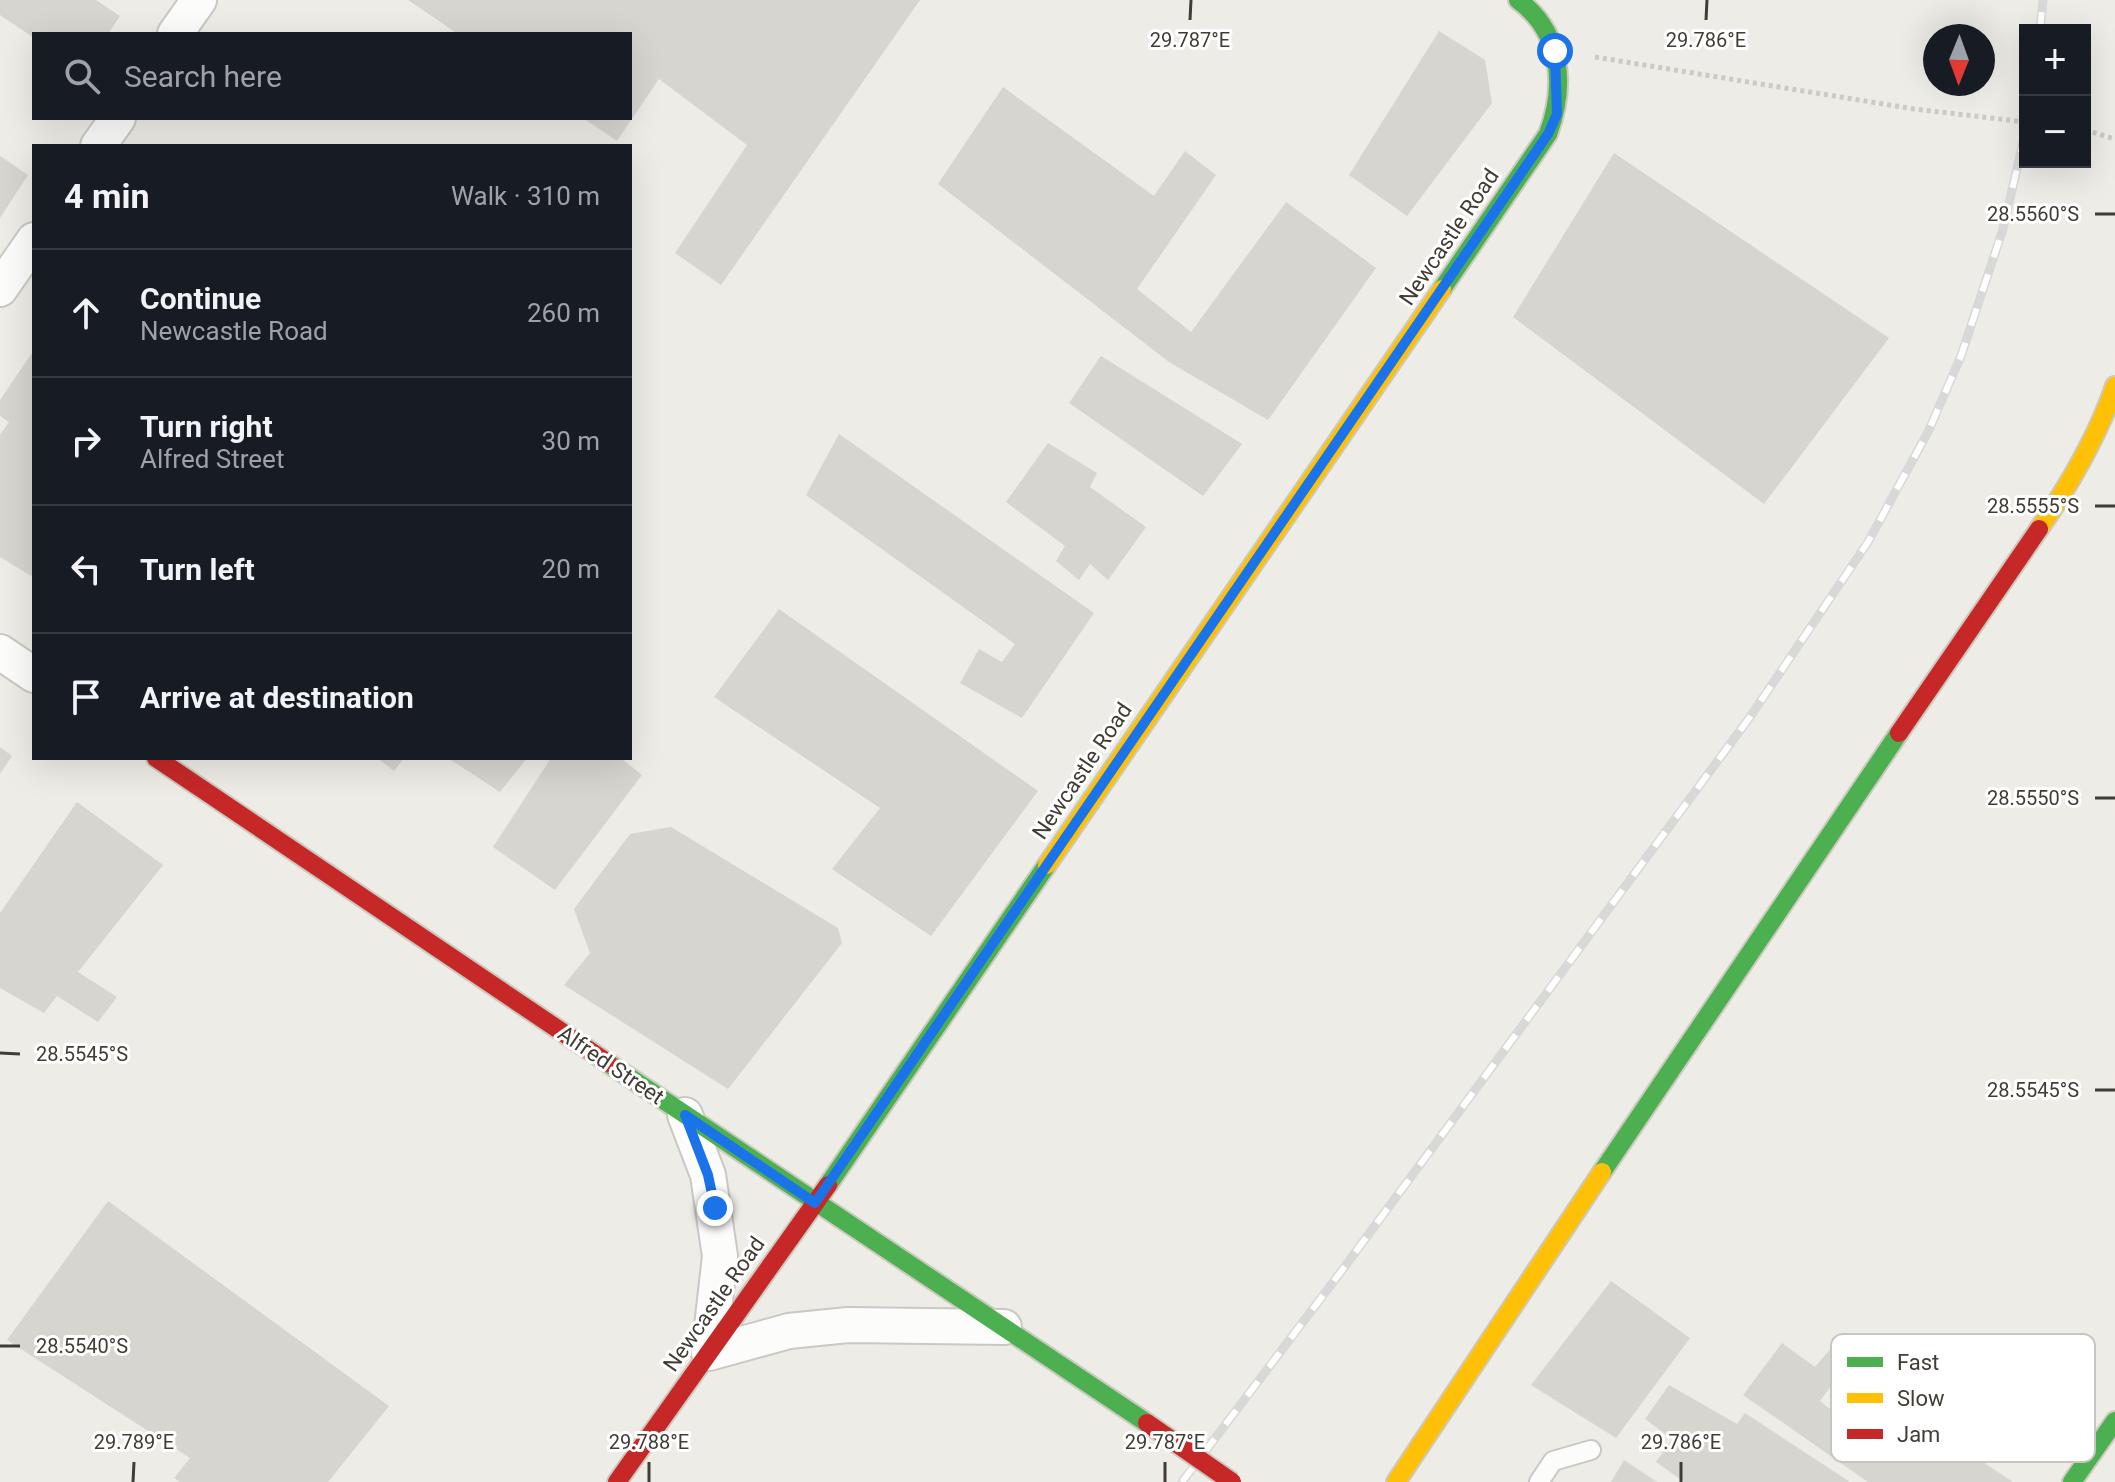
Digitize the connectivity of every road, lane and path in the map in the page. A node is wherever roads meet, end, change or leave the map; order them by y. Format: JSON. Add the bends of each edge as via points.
{"nodes":[{"id":1,"x":199,"y":0,"type":"edge"},
{"id":2,"x":1518,"y":0,"type":"edge"},
{"id":3,"x":176,"y":32,"type":"edge"},
{"id":4,"x":1555,"y":51,"type":"junction"},
{"id":5,"x":117,"y":120,"type":"edge"},
{"id":6,"x":2019,"y":121,"type":"edge"},
{"id":7,"x":2091,"y":132,"type":"edge"},
{"id":8,"x":2115,"y":139,"type":"edge"},
{"id":9,"x":99,"y":144,"type":"edge"},
{"id":10,"x":32,"y":243,"type":"edge"},
{"id":11,"x":0,"y":289,"type":"edge"},
{"id":12,"x":2115,"y":386,"type":"edge"},
{"id":13,"x":2110,"y":420,"type":"edge"},
{"id":14,"x":0,"y":652,"type":"edge"},
{"id":15,"x":32,"y":674,"type":"edge"},
{"id":16,"x":159,"y":760,"type":"edge"},
{"id":17,"x":685,"y":1115,"type":"junction"},
{"id":18,"x":815,"y":1203,"type":"junction"},
{"id":19,"x":1004,"y":1327,"type":"junction"},
{"id":20,"x":709,"y":1353,"type":"junction"},
{"id":21,"x":2115,"y":1421,"type":"edge"},
{"id":22,"x":2095,"y":1449,"type":"edge"},
{"id":23,"x":1591,"y":1450,"type":"dead end"},
{"id":24,"x":2086,"y":1462,"type":"edge"},
{"id":25,"x":617,"y":1482,"type":"edge"},
{"id":26,"x":1232,"y":1482,"type":"edge"},
{"id":27,"x":1396,"y":1482,"type":"edge"},
{"id":28,"x":1539,"y":1482,"type":"edge"},
{"id":29,"x":2072,"y":1482,"type":"edge"}],
"edges":[{"from":1,"to":3,"type":"street"},
{"from":2,"to":4,"type":"main road","via":[[1541,19]]},
{"from":4,"to":6,"type":"path"},
{"from":4,"to":18,"type":"main road","name":"Newcastle Road","via":[[1557,114],[1548,134]]},
{"from":5,"to":9,"type":"street"},
{"from":7,"to":8,"type":"path"},
{"from":10,"to":11,"type":"street"},
{"from":12,"to":13,"type":"main road"},
{"from":13,"to":27,"type":"main road"},
{"from":14,"to":15,"type":"street"},
{"from":16,"to":17,"type":"main road","name":"Alfred Street"},
{"from":17,"to":18,"type":"main road","name":"Alfred Street"},
{"from":17,"to":20,"type":"street","via":[[708,1175],[720,1256]]},
{"from":18,"to":19,"type":"main road","name":"Alfred Street"},
{"from":18,"to":20,"type":"main road","name":"Newcastle Road"},
{"from":19,"to":20,"type":"street","via":[[848,1325],[789,1331]]},
{"from":19,"to":26,"type":"main road","name":"Alfred Street","bridge":true},
{"from":20,"to":25,"type":"main road","name":"Newcastle Road"},
{"from":21,"to":22,"type":"main road"},
{"from":23,"to":28,"type":"lane","via":[[1553,1461]]},
{"from":24,"to":29,"type":"main road"}]}
